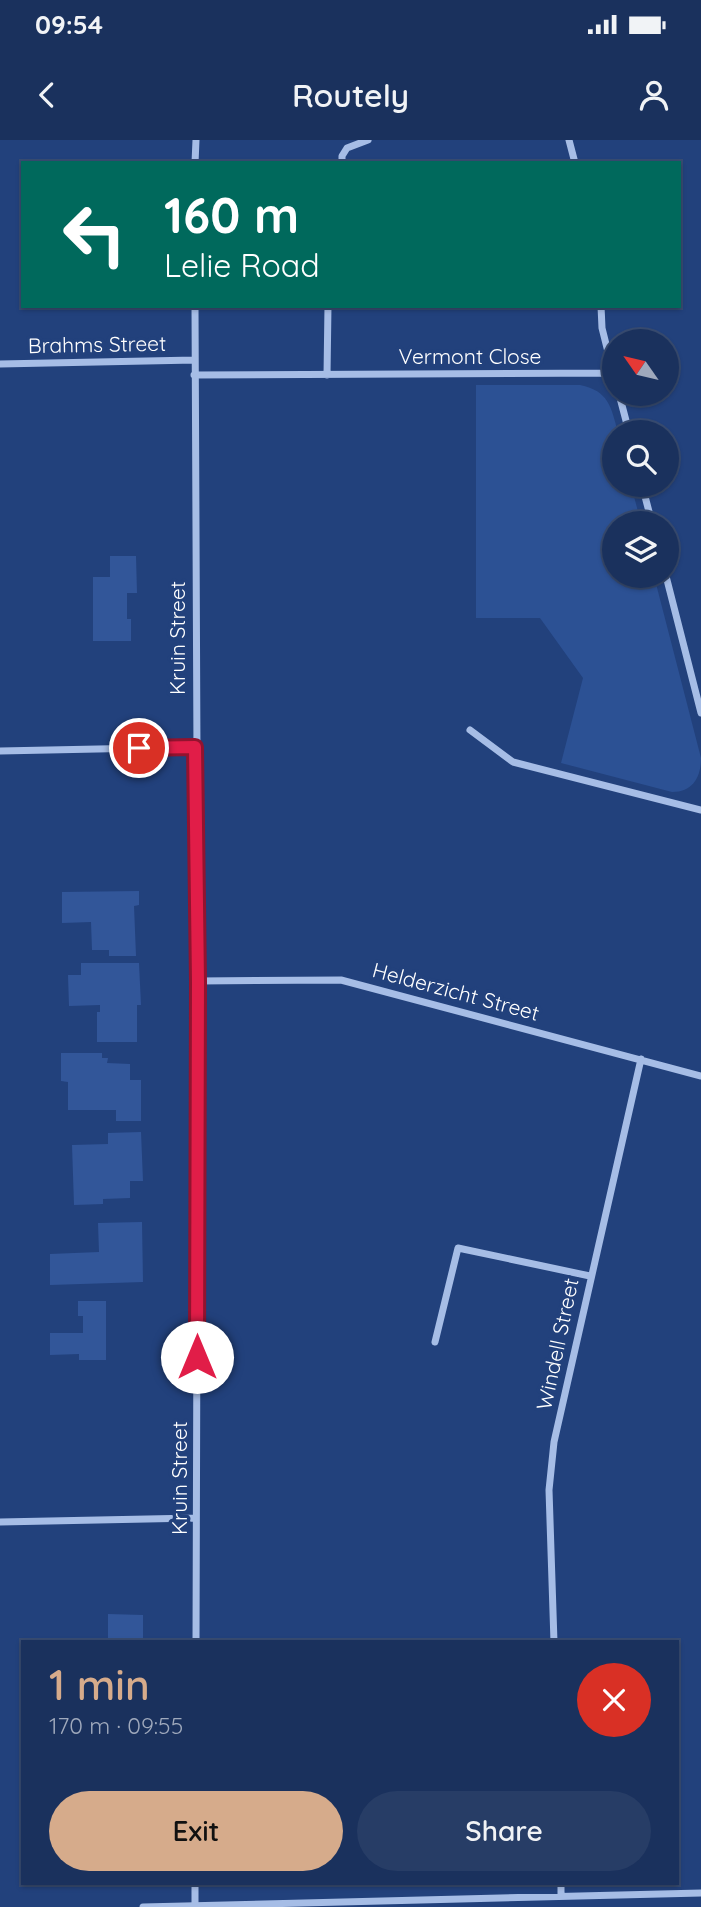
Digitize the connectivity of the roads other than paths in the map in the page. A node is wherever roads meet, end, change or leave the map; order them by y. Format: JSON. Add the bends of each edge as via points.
{"nodes":[{"id":1,"x":195,"y":140,"type":"edge"},
{"id":2,"x":368,"y":140,"type":"edge"},
{"id":3,"x":569,"y":140,"type":"edge"},
{"id":4,"x":195,"y":161,"type":"edge"},
{"id":5,"x":343,"y":161,"type":"edge"},
{"id":6,"x":574,"y":161,"type":"edge"},
{"id":7,"x":195,"y":308,"type":"edge"},
{"id":8,"x":328,"y":308,"type":"edge"},
{"id":9,"x":601,"y":308,"type":"edge"},
{"id":10,"x":602,"y":329,"type":"edge"},
{"id":11,"x":195,"y":360,"type":"junction"},
{"id":12,"x":0,"y":364,"type":"edge"},
{"id":13,"x":327,"y":374,"type":"junction"},
{"id":14,"x":194,"y":375,"type":"junction"},
{"id":15,"x":602,"y":375,"type":"edge"},
{"id":16,"x":669,"y":588,"type":"edge"},
{"id":17,"x":701,"y":713,"type":"edge"},
{"id":18,"x":470,"y":730,"type":"dead end"},
{"id":19,"x":195,"y":747,"type":"junction"},
{"id":20,"x":0,"y":751,"type":"edge"},
{"id":21,"x":701,"y":810,"type":"edge"},
{"id":22,"x":198,"y":981,"type":"junction"},
{"id":23,"x":641,"y":1059,"type":"junction"},
{"id":24,"x":701,"y":1076,"type":"edge"},
{"id":25,"x":590,"y":1276,"type":"junction"},
{"id":26,"x":435,"y":1342,"type":"dead end"},
{"id":27,"x":196,"y":1518,"type":"junction"},
{"id":28,"x":0,"y":1522,"type":"edge"},
{"id":29,"x":196,"y":1640,"type":"edge"},
{"id":30,"x":554,"y":1640,"type":"edge"},
{"id":31,"x":195,"y":1885,"type":"edge"},
{"id":32,"x":561,"y":1885,"type":"edge"},
{"id":33,"x":701,"y":1893,"type":"edge"},
{"id":34,"x":561,"y":1896,"type":"junction"},
{"id":35,"x":143,"y":1907,"type":"edge"},
{"id":36,"x":195,"y":1907,"type":"edge"}],
"edges":[{"from":1,"to":4,"type":"street"},
{"from":2,"to":5,"type":"street","via":[[347,148]]},
{"from":3,"to":6,"type":"street"},
{"from":7,"to":11,"type":"street","name":"Kruin Street"},
{"from":8,"to":13,"type":"street"},
{"from":9,"to":10,"type":"street","name":"Vermont Close"},
{"from":11,"to":12,"type":"street","name":"Brahms Street"},
{"from":11,"to":14,"type":"street","name":"Kruin Street"},
{"from":13,"to":14,"type":"street","name":"Vermont Close"},
{"from":13,"to":15,"type":"street","name":"Vermont Close"},
{"from":14,"to":19,"type":"street","name":"Kruin Street"},
{"from":16,"to":17,"type":"street"},
{"from":18,"to":21,"type":"street","via":[[513,762]]},
{"from":19,"to":20,"type":"street"},
{"from":19,"to":22,"type":"street","name":"Kruin Street"},
{"from":22,"to":23,"type":"street","name":"Helderzicht Street","via":[[341,979]]},
{"from":22,"to":27,"type":"street","name":"Kruin Street"},
{"from":23,"to":24,"type":"street","name":"Helderzicht Street"},
{"from":23,"to":25,"type":"street","name":"Windell Street"},
{"from":25,"to":26,"type":"street","via":[[458,1248]]},
{"from":25,"to":30,"type":"street","name":"Windell Street","via":[[550,1466]]},
{"from":27,"to":28,"type":"street"},
{"from":27,"to":29,"type":"street","name":"Kruin Street"},
{"from":31,"to":36,"type":"street"},
{"from":32,"to":34,"type":"street"},
{"from":33,"to":34,"type":"street"},
{"from":34,"to":36,"type":"street"},
{"from":35,"to":36,"type":"street"}]}
